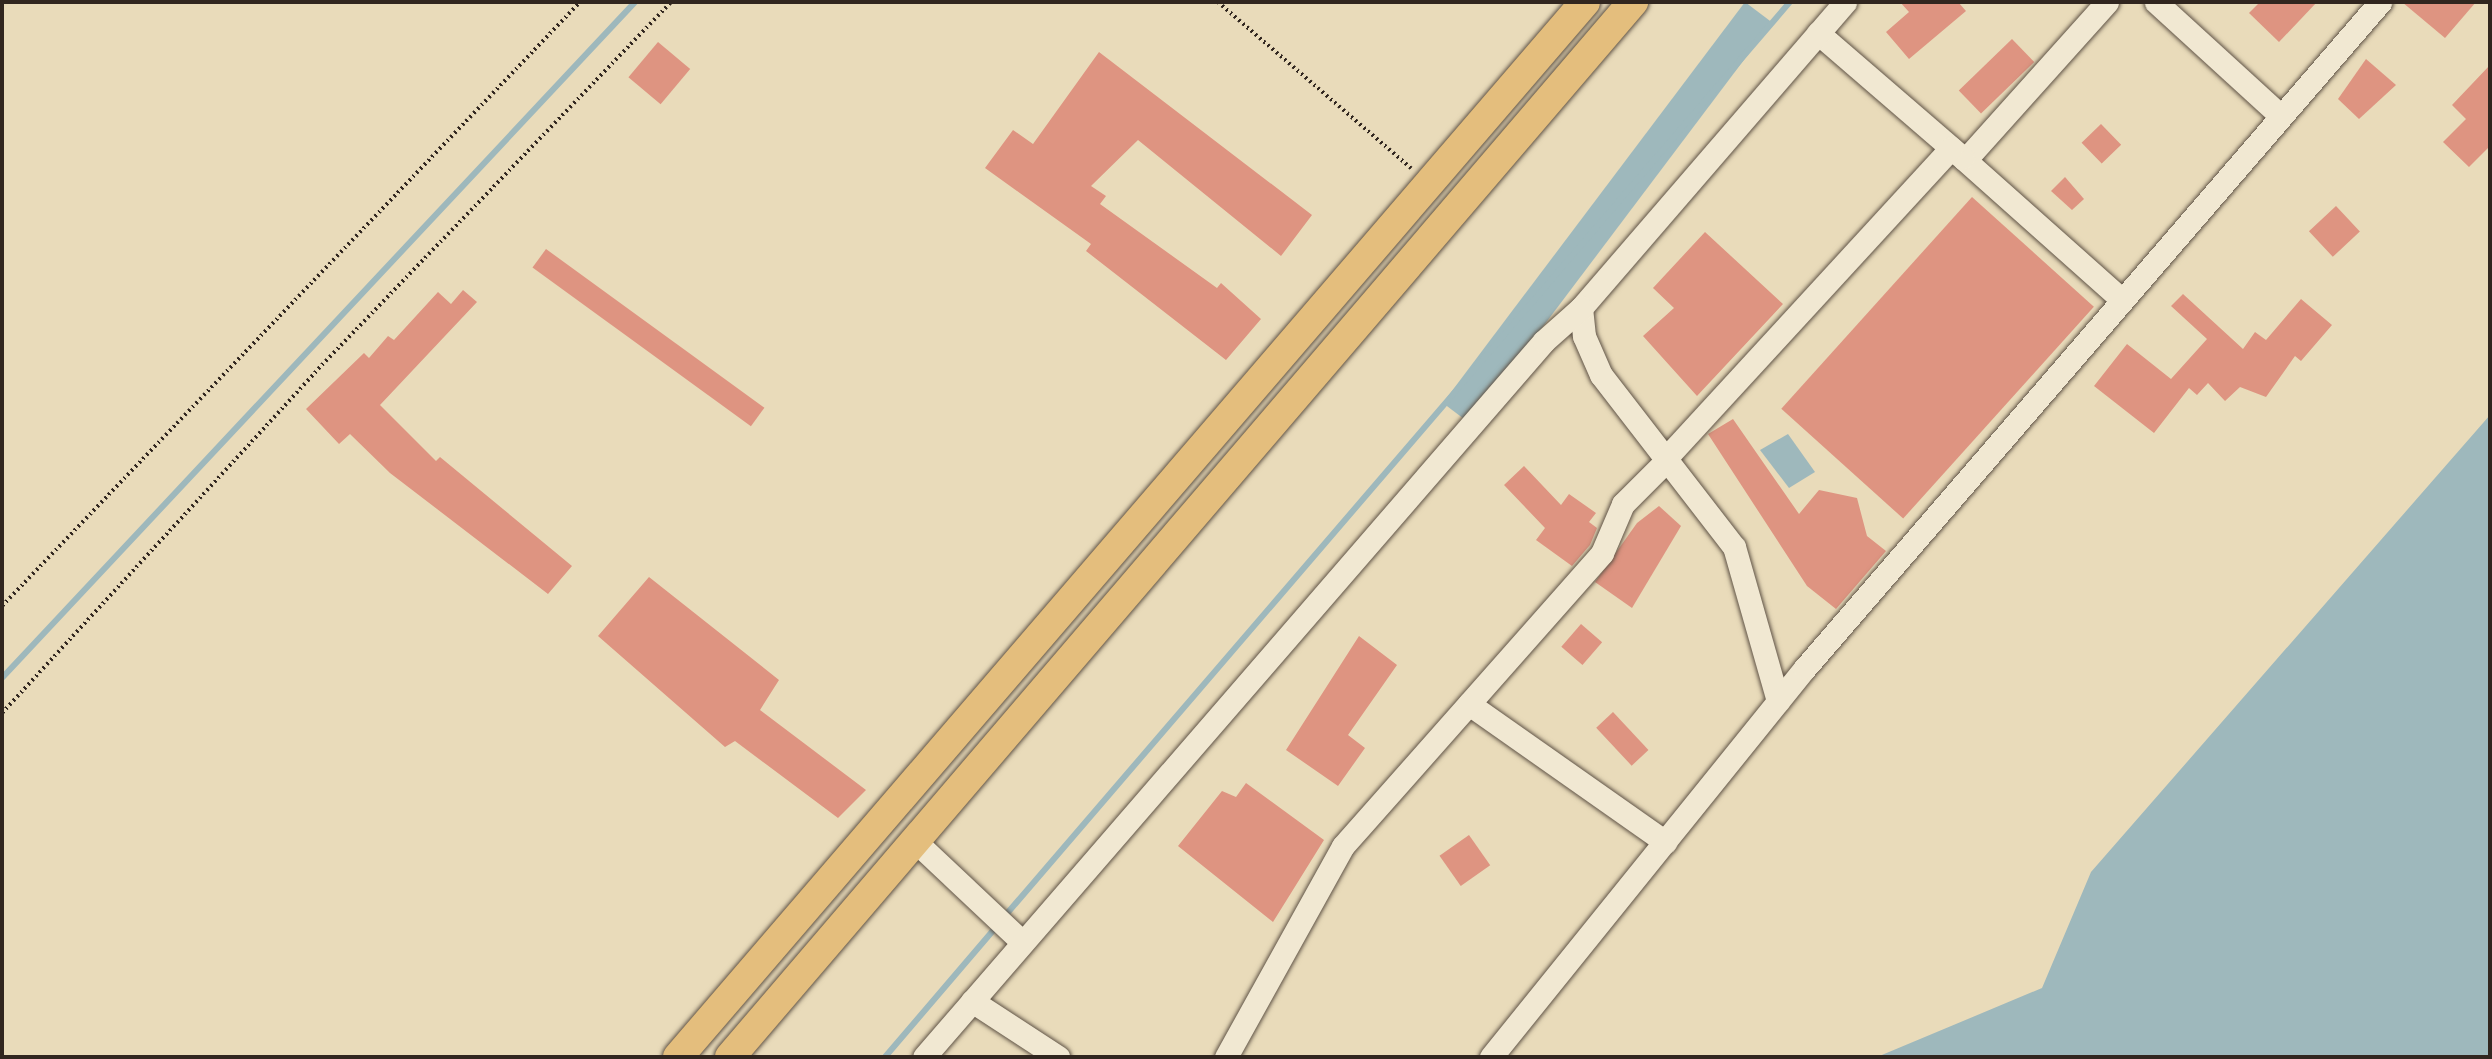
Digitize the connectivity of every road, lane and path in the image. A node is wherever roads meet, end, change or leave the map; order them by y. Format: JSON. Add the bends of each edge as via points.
{"nodes":[{"id":1,"x":580,"y":2,"type":"edge"},
{"id":2,"x":671,"y":2,"type":"edge"},
{"id":3,"x":1218,"y":2,"type":"edge"},
{"id":4,"x":1585,"y":2,"type":"edge"},
{"id":5,"x":1633,"y":2,"type":"edge"},
{"id":6,"x":1845,"y":2,"type":"edge"},
{"id":7,"x":2108,"y":2,"type":"edge"},
{"id":8,"x":2156,"y":2,"type":"edge"},
{"id":9,"x":2380,"y":2,"type":"edge"},
{"id":10,"x":1818,"y":33,"type":"junction"},
{"id":11,"x":2281,"y":116,"type":"junction"},
{"id":12,"x":1958,"y":154,"type":"junction"},
{"id":13,"x":1428,"y":184,"type":"junction"},
{"id":14,"x":2121,"y":299,"type":"junction"},
{"id":15,"x":1581,"y":308,"type":"junction"},
{"id":16,"x":1666,"y":459,"type":"junction"},
{"id":17,"x":2,"y":606,"type":"edge"},
{"id":18,"x":1778,"y":701,"type":"junction"},
{"id":19,"x":1469,"y":704,"type":"junction"},
{"id":20,"x":2,"y":713,"type":"edge"},
{"id":21,"x":916,"y":842,"type":"junction"},
{"id":22,"x":1665,"y":842,"type":"junction"},
{"id":23,"x":1020,"y":940,"type":"junction"},
{"id":24,"x":972,"y":1001,"type":"junction"},
{"id":25,"x":678,"y":1057,"type":"edge"},
{"id":26,"x":730,"y":1057,"type":"edge"},
{"id":27,"x":924,"y":1057,"type":"edge"},
{"id":28,"x":1058,"y":1057,"type":"edge"},
{"id":29,"x":1226,"y":1057,"type":"edge"},
{"id":30,"x":1492,"y":1057,"type":"edge"}],
"edges":[{"from":1,"to":17,"type":"path"},
{"from":2,"to":20,"type":"path","via":[[318,369]]},
{"from":3,"to":13,"type":"path"},
{"from":4,"to":13,"type":"main road"},
{"from":5,"to":21,"type":"main road"},
{"from":6,"to":10,"type":"street"},
{"from":7,"to":12,"type":"street"},
{"from":8,"to":11,"type":"street"},
{"from":9,"to":11,"type":"street"},
{"from":10,"to":12,"type":"street"},
{"from":10,"to":15,"type":"street"},
{"from":11,"to":14,"type":"street"},
{"from":12,"to":14,"type":"street"},
{"from":12,"to":16,"type":"street"},
{"from":13,"to":25,"type":"main road"},
{"from":14,"to":18,"type":"street"},
{"from":15,"to":16,"type":"street","via":[[1584,336],[1601,375]]},
{"from":15,"to":23,"type":"street","via":[[1544,341]]},
{"from":16,"to":18,"type":"street","via":[[1734,547]]},
{"from":16,"to":19,"type":"street","via":[[1623,504],[1602,553]]},
{"from":18,"to":22,"type":"street"},
{"from":19,"to":22,"type":"street"},
{"from":19,"to":29,"type":"street","via":[[1343,846]]},
{"from":21,"to":23,"type":"street"},
{"from":21,"to":26,"type":"main road"},
{"from":22,"to":30,"type":"street"},
{"from":23,"to":24,"type":"street"},
{"from":24,"to":27,"type":"street"},
{"from":24,"to":28,"type":"street"}]}
